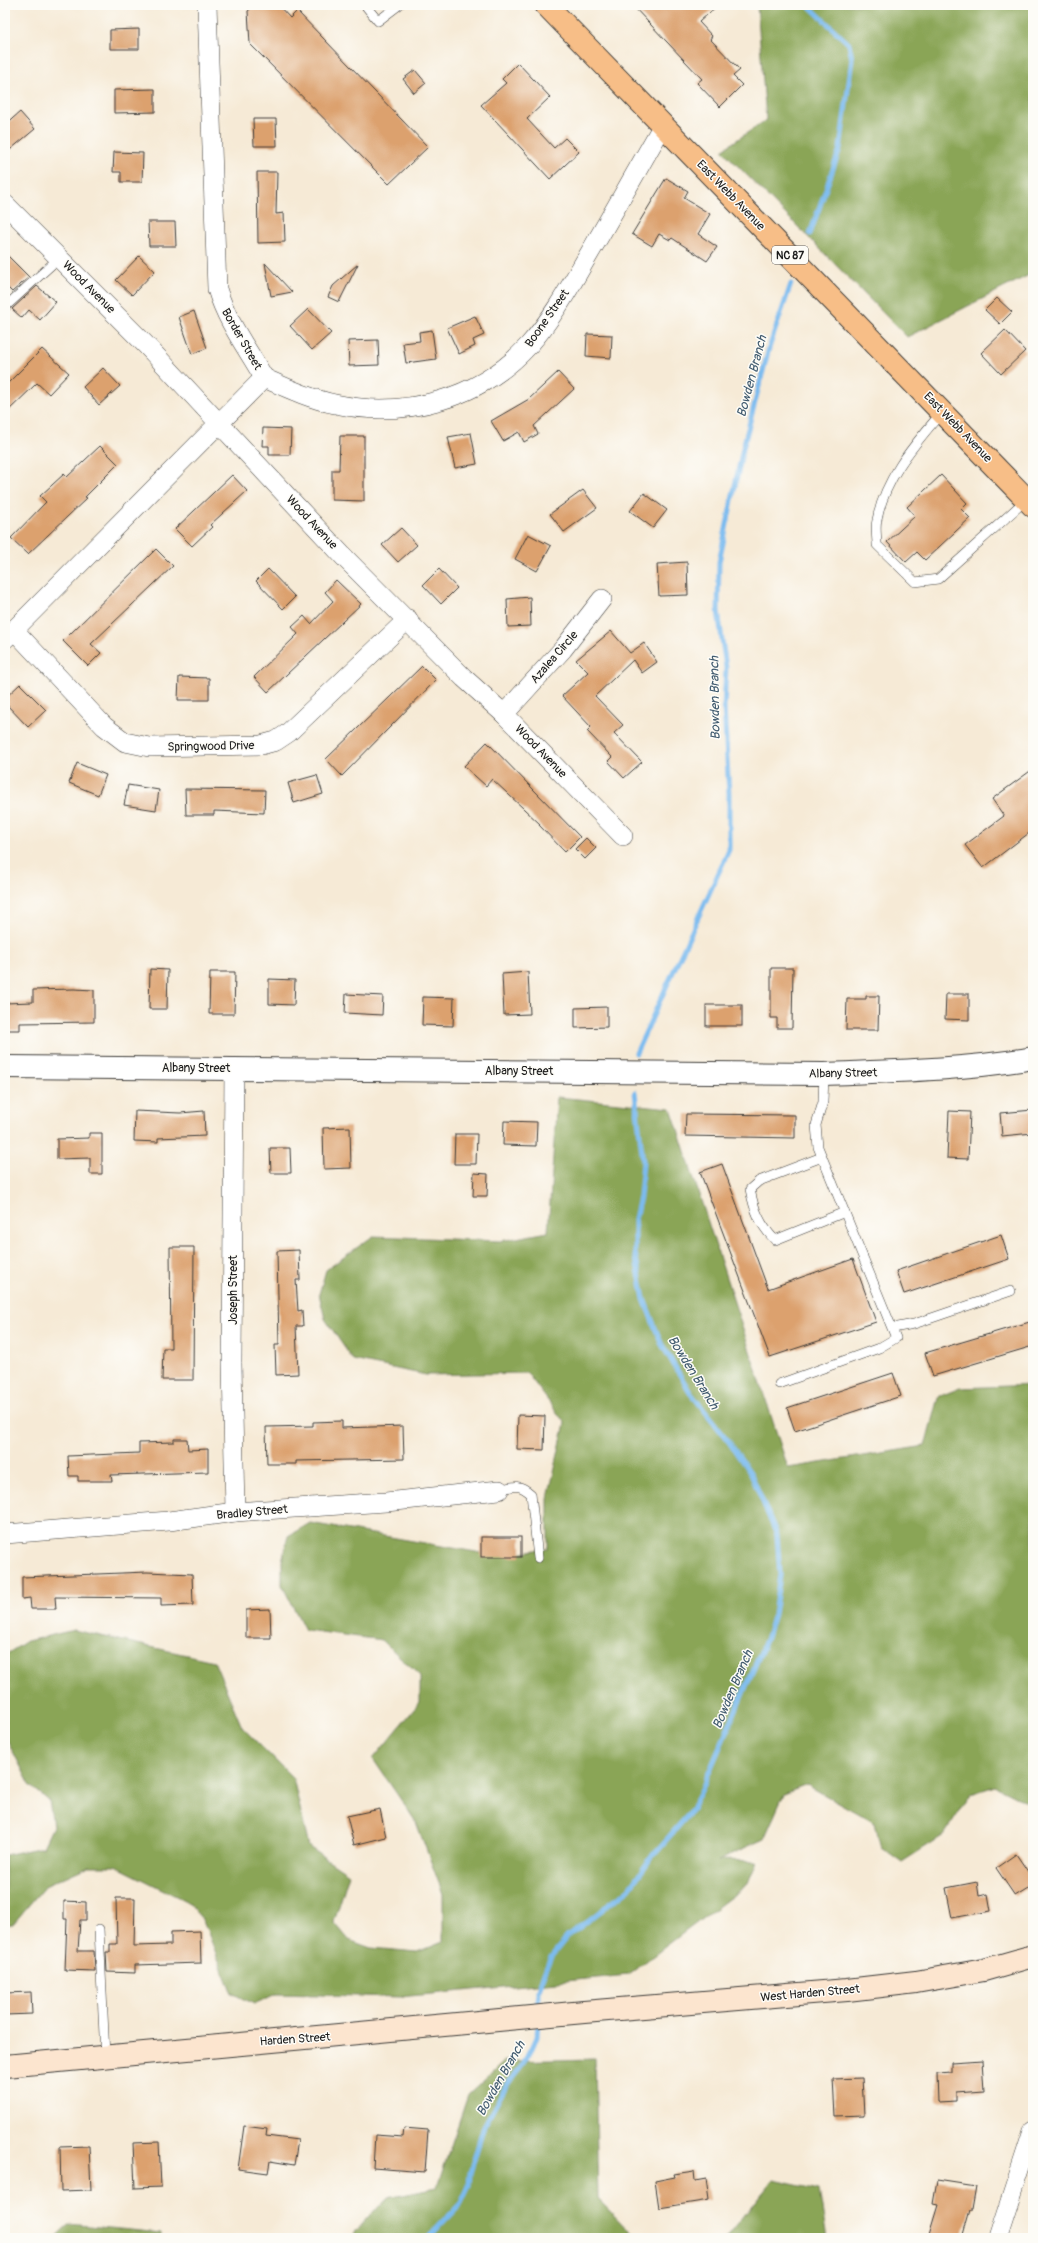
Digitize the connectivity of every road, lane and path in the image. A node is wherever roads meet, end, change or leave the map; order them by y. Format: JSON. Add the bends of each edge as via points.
{"nodes":[{"id":1,"x":365,"y":5,"type":"edge"},
{"id":2,"x":399,"y":5,"type":"edge"},
{"id":3,"x":546,"y":5,"type":"edge"},
{"id":4,"x":202,"y":8,"type":"edge"},
{"id":5,"x":663,"y":125,"type":"junction"},
{"id":6,"x":5,"y":204,"type":"edge"},
{"id":7,"x":59,"y":258,"type":"junction"},
{"id":8,"x":5,"y":307,"type":"edge"},
{"id":9,"x":264,"y":378,"type":"junction"},
{"id":10,"x":943,"y":411,"type":"junction"},
{"id":11,"x":218,"y":422,"type":"junction"},
{"id":12,"x":1030,"y":503,"type":"edge"},
{"id":13,"x":602,"y":599,"type":"dead end"},
{"id":14,"x":408,"y":619,"type":"junction"},
{"id":15,"x":9,"y":634,"type":"edge"},
{"id":16,"x":504,"y":714,"type":"junction"},
{"id":17,"x":623,"y":836,"type":"dead end"},
{"id":18,"x":1033,"y":1058,"type":"edge"},
{"id":19,"x":5,"y":1067,"type":"edge"},
{"id":20,"x":234,"y":1068,"type":"junction"},
{"id":21,"x":824,"y":1074,"type":"junction"},
{"id":22,"x":822,"y":1157,"type":"junction"},
{"id":23,"x":845,"y":1212,"type":"junction"},
{"id":24,"x":1011,"y":1291,"type":"dead end"},
{"id":25,"x":893,"y":1328,"type":"junction"},
{"id":26,"x":779,"y":1384,"type":"dead end"},
{"id":27,"x":499,"y":1490,"type":"joint"},
{"id":28,"x":235,"y":1512,"type":"junction"},
{"id":29,"x":5,"y":1534,"type":"edge"},
{"id":30,"x":538,"y":1558,"type":"dead end"},
{"id":31,"x":99,"y":1929,"type":"dead end"},
{"id":32,"x":1033,"y":1956,"type":"edge"},
{"id":33,"x":584,"y":2012,"type":"joint"},
{"id":34,"x":105,"y":2056,"type":"junction"},
{"id":35,"x":5,"y":2066,"type":"edge"},
{"id":36,"x":1033,"y":2131,"type":"edge"},
{"id":37,"x":998,"y":2238,"type":"edge"}],
"edges":[{"from":1,"to":2,"type":"lane","via":[[378,21]]},
{"from":3,"to":5,"type":"highway","name":"East Webb Avenue","number":"NC 87"},
{"from":4,"to":9,"type":"street","name":"Border Street","via":[[217,289],[234,330]]},
{"from":5,"to":9,"type":"street","name":"Boone Street","via":[[579,271],[540,331],[518,356],[496,374],[446,399],[390,409],[334,404],[293,391]]},
{"from":5,"to":10,"type":"highway","name":"East Webb Avenue","number":"NC 87"},
{"from":6,"to":7,"type":"street","name":"Wood Avenue"},
{"from":7,"to":8,"type":"lane"},
{"from":7,"to":11,"type":"street","name":"Wood Avenue"},
{"from":9,"to":11,"type":"street","name":"Border Street"},
{"from":10,"to":12,"type":"highway","name":"East Webb Avenue","number":"NC 87"},
{"from":10,"to":12,"type":"lane","via":[[903,458],[876,520],[877,544],[915,582],[938,579]]},
{"from":11,"to":14,"type":"street","name":"Wood Avenue","via":[[344,556]]},
{"from":11,"to":15,"type":"street","name":"Border Street"},
{"from":13,"to":16,"type":"street","name":"Azalea Circle","via":[[563,649]]},
{"from":14,"to":15,"type":"street","name":"Springwood Drive","via":[[288,733],[276,741],[261,745],[149,747],[125,742],[104,726]]},
{"from":14,"to":16,"type":"street","name":"Wood Avenue","via":[[464,678]]},
{"from":16,"to":17,"type":"street","name":"Wood Avenue"},
{"from":18,"to":21,"type":"street","name":"Albany Street","via":[[948,1070]]},
{"from":19,"to":20,"type":"street","name":"Albany Street"},
{"from":20,"to":21,"type":"street","name":"Albany Street"},
{"from":20,"to":28,"type":"street","name":"Joseph Street","via":[[232,1363]]},
{"from":21,"to":22,"type":"lane","via":[[823,1102],[816,1126],[818,1147]]},
{"from":22,"to":23,"type":"lane"},
{"from":22,"to":23,"type":"lane","via":[[759,1181],[750,1189],[763,1228],[775,1240]]},
{"from":23,"to":25,"type":"lane"},
{"from":24,"to":25,"type":"lane","via":[[914,1324]]},
{"from":25,"to":26,"type":"lane","via":[[896,1338],[888,1344]]},
{"from":27,"to":28,"type":"street","name":"Bradley Street","via":[[386,1502]]},
{"from":27,"to":30,"type":"lane","via":[[514,1486],[524,1487],[531,1494]]},
{"from":28,"to":29,"type":"street","name":"Bradley Street","via":[[169,1521]]},
{"from":31,"to":34,"type":"lane"},
{"from":32,"to":33,"type":"main road","name":"West Harden Street","via":[[984,1970],[916,1982]]},
{"from":33,"to":34,"type":"main road","name":"Harden Street"},
{"from":34,"to":35,"type":"main road","name":"Harden Street"},
{"from":36,"to":37,"type":"street"}]}
